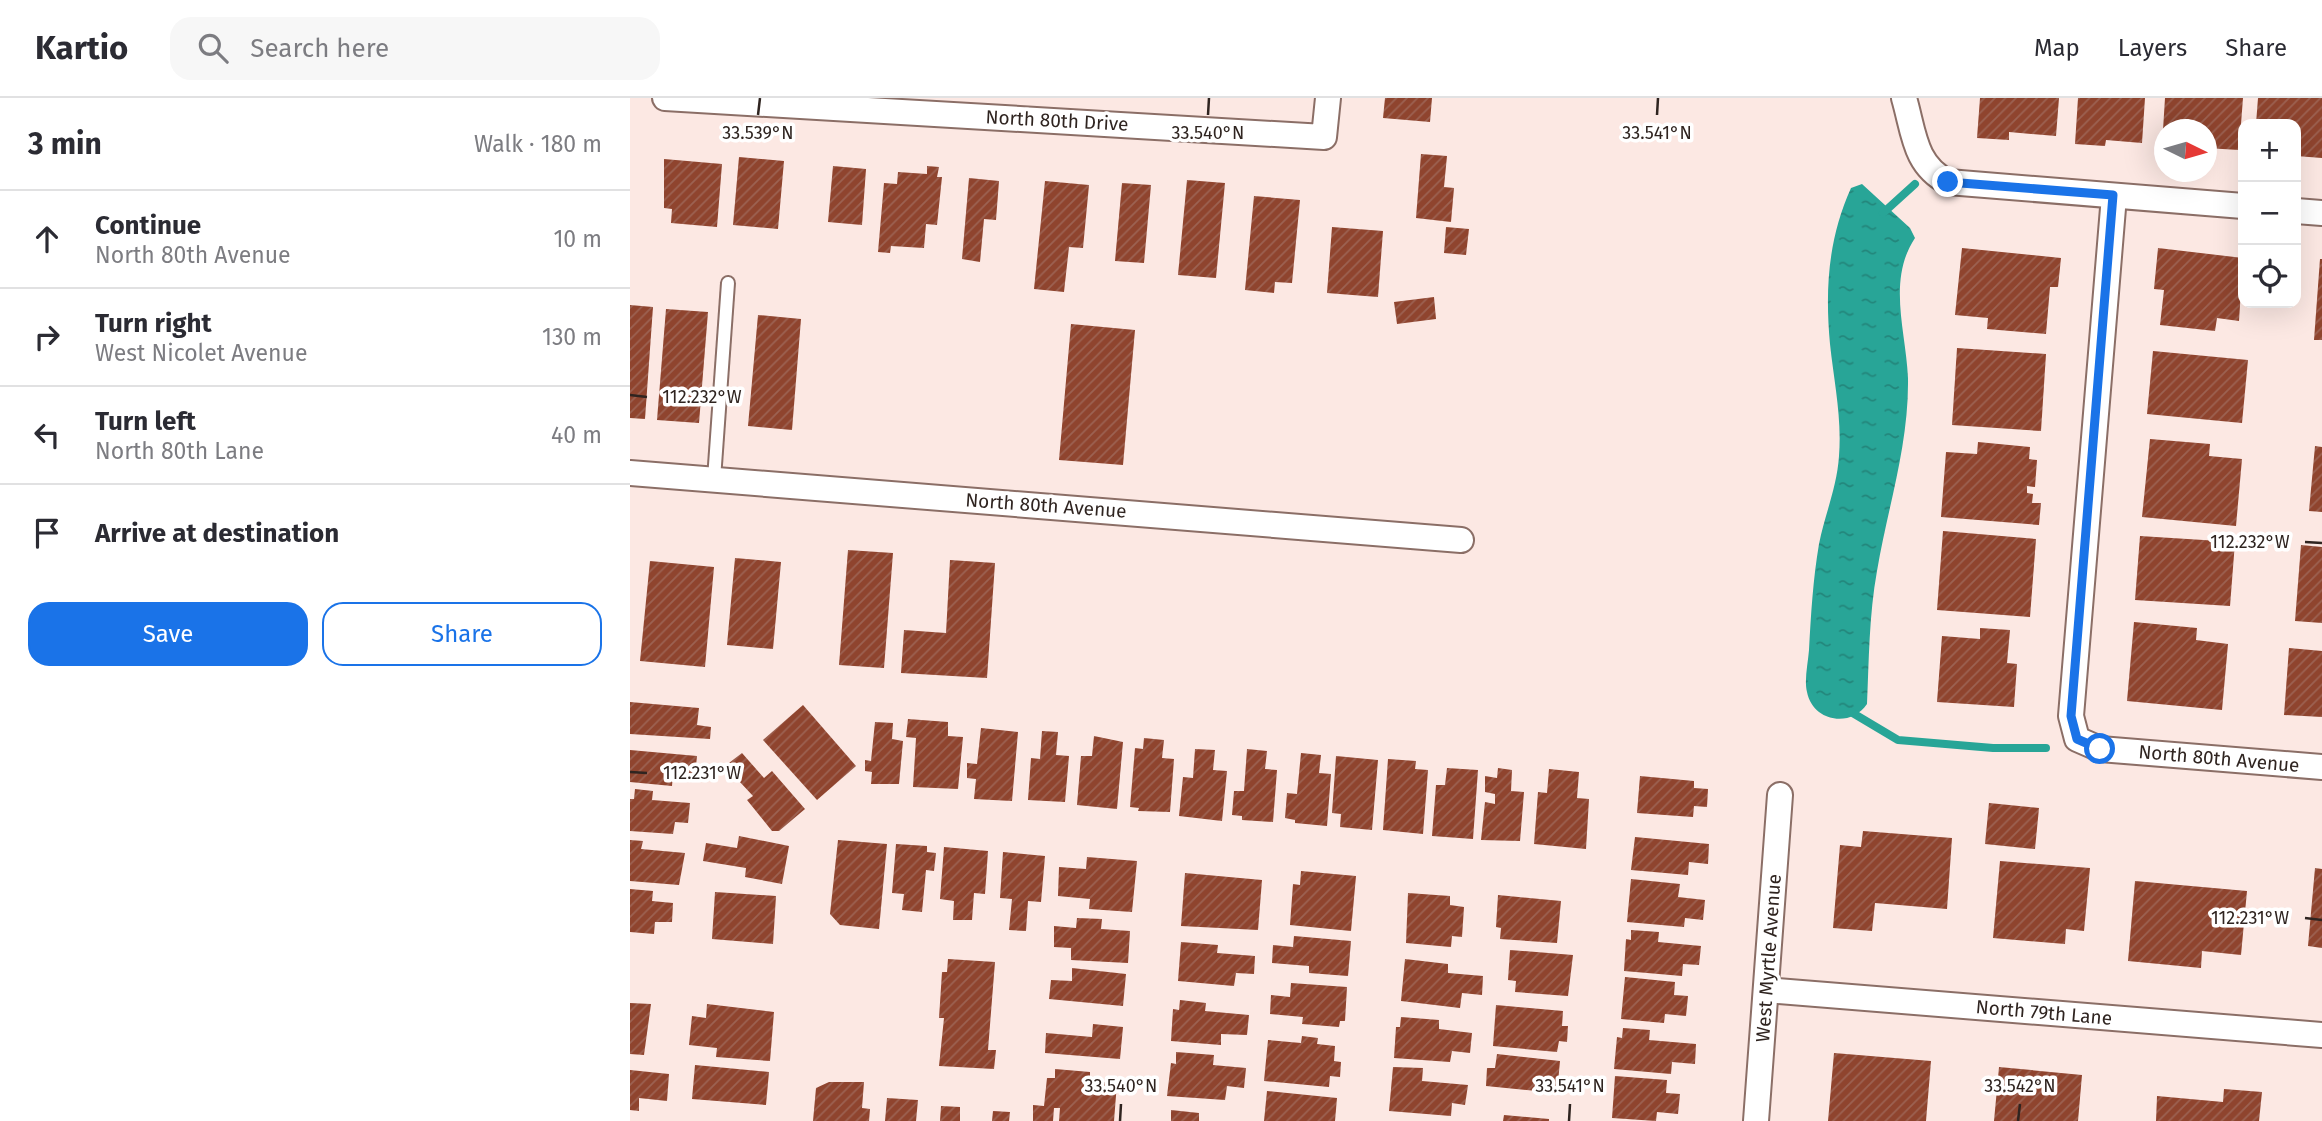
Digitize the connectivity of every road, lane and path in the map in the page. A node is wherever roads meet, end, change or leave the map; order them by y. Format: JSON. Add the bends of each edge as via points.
{"nodes":[{"id":1,"x":665,"y":98,"type":"edge"},
{"id":2,"x":1328,"y":98,"type":"edge"},
{"id":3,"x":1904,"y":98,"type":"edge"},
{"id":4,"x":2113,"y":195,"type":"junction"},
{"id":5,"x":2238,"y":206,"type":"edge"},
{"id":6,"x":2301,"y":211,"type":"edge"},
{"id":7,"x":2322,"y":213,"type":"edge"},
{"id":8,"x":728,"y":283,"type":"dead end"},
{"id":9,"x":630,"y":473,"type":"edge"},
{"id":10,"x":714,"y":480,"type":"junction"},
{"id":11,"x":1461,"y":540,"type":"dead end"},
{"id":12,"x":2322,"y":767,"type":"edge"},
{"id":13,"x":1780,"y":795,"type":"dead end"},
{"id":14,"x":1766,"y":990,"type":"junction"},
{"id":15,"x":2322,"y":1035,"type":"edge"},
{"id":16,"x":1756,"y":1121,"type":"edge"}],
"edges":[{"from":1,"to":2,"type":"street","name":"North 80th Drive","via":[[1324,137]]},
{"from":3,"to":4,"type":"street","via":[[1922,161],[1930,173],[1948,182]]},
{"from":4,"to":5,"type":"street"},
{"from":4,"to":12,"type":"street","name":"North 80th Avenue","via":[[2071,716],[2077,739],[2100,749]]},
{"from":6,"to":7,"type":"street"},
{"from":8,"to":10,"type":"lane"},
{"from":9,"to":10,"type":"street","name":"North 80th Avenue"},
{"from":10,"to":11,"type":"street","name":"North 80th Avenue"},
{"from":13,"to":14,"type":"street","name":"West Myrtle Avenue"},
{"from":14,"to":15,"type":"street","name":"North 79th Lane"},
{"from":14,"to":16,"type":"street","name":"West Myrtle Avenue"}]}
